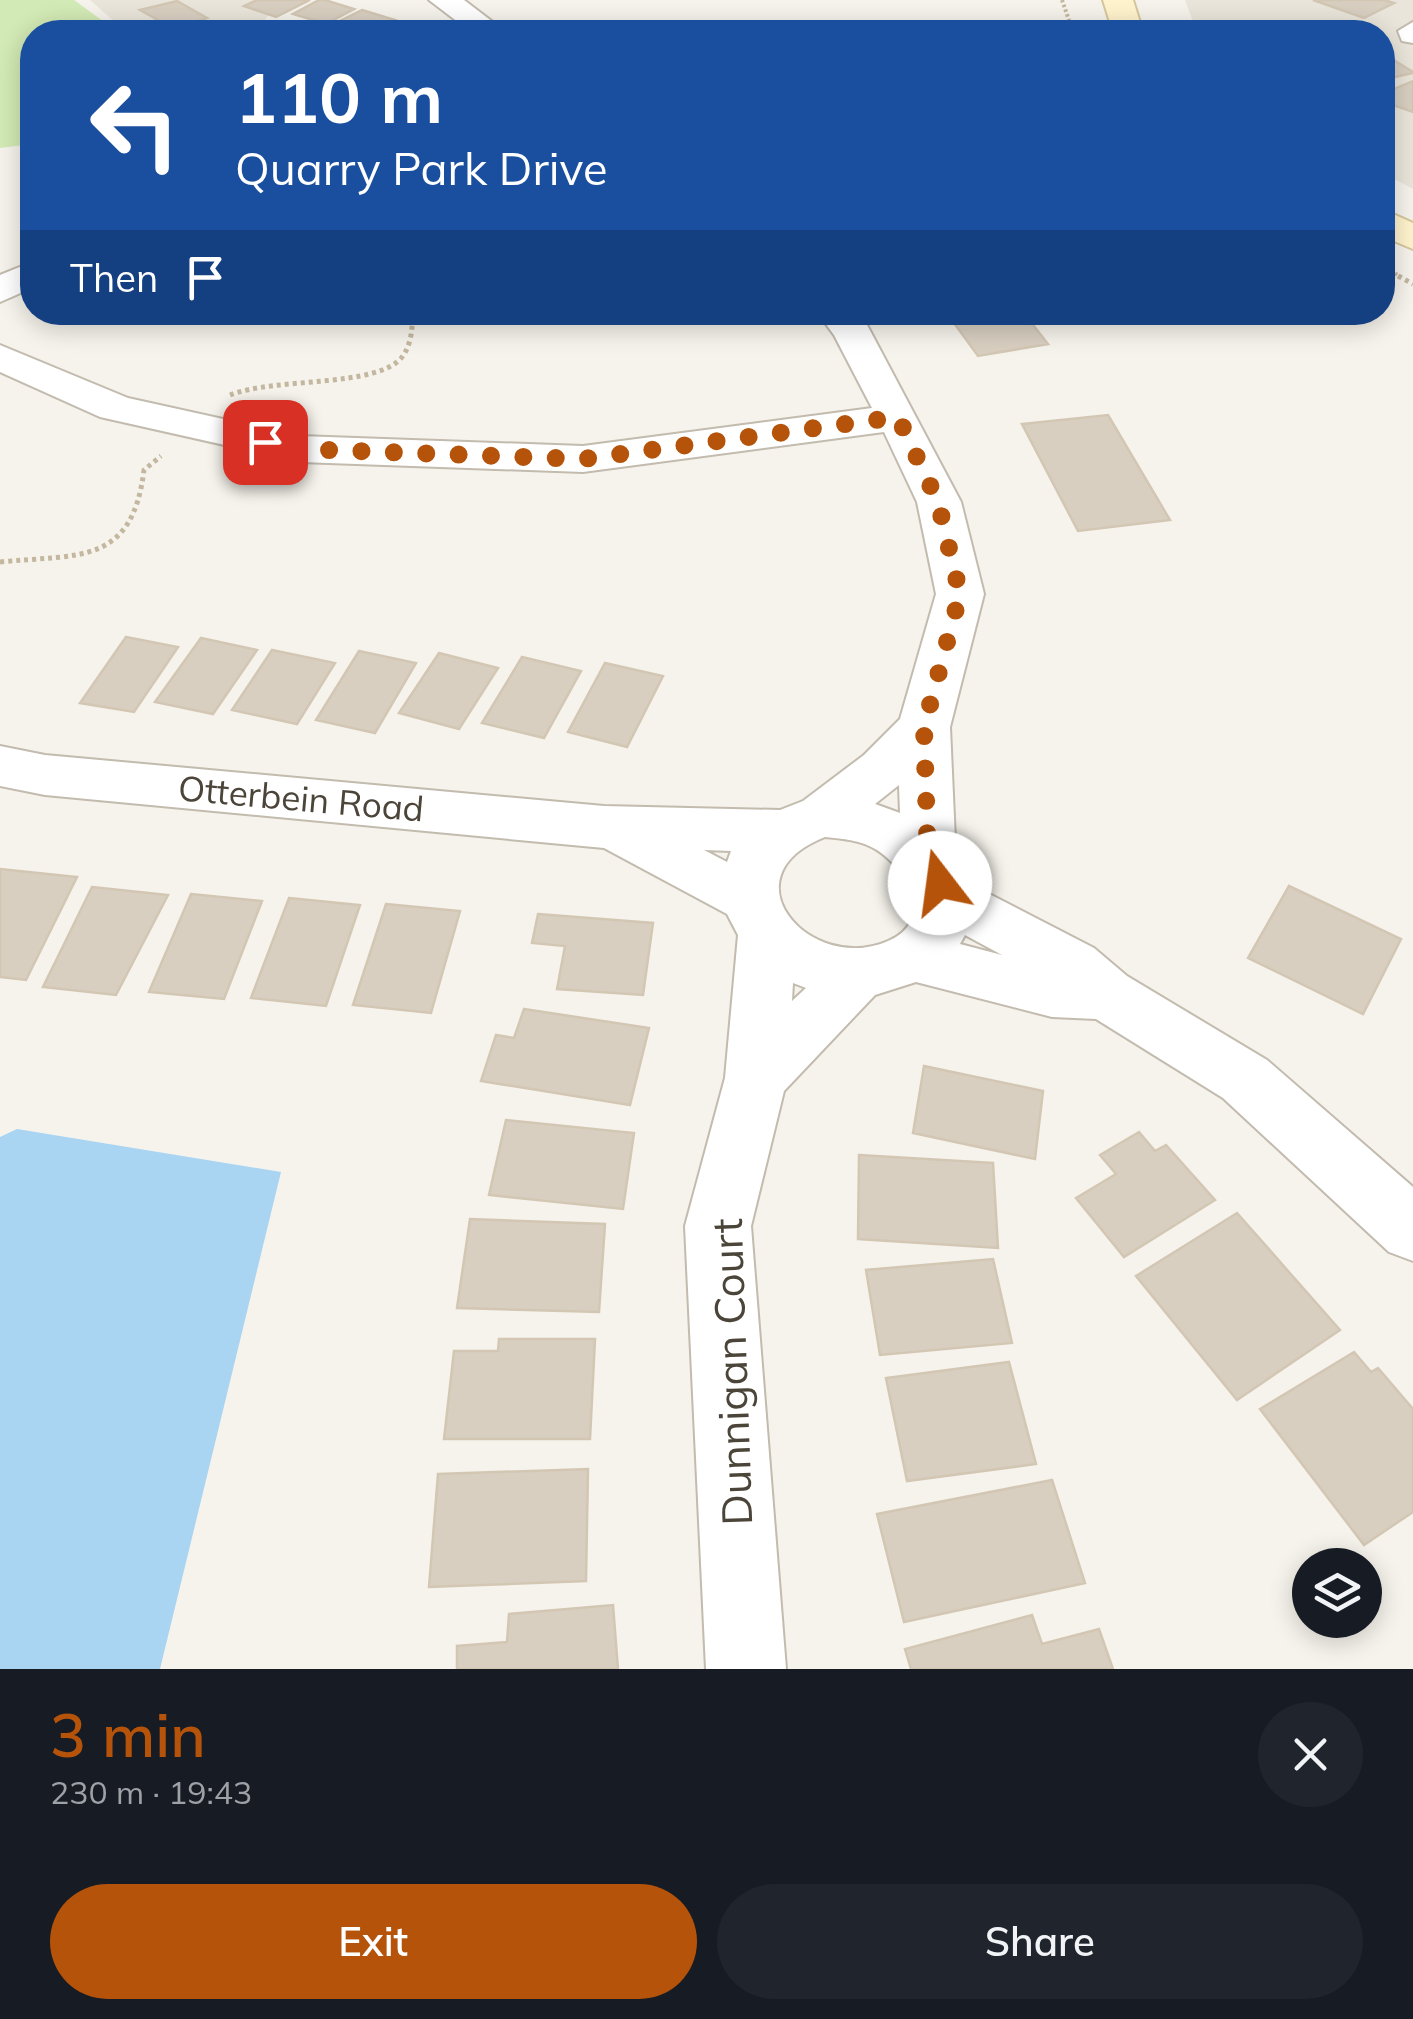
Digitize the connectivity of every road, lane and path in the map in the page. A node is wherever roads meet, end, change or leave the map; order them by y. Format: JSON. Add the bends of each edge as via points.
{"nodes":[{"id":1,"x":444,"y":0,"type":"edge"},
{"id":2,"x":473,"y":20,"type":"edge"},
{"id":3,"x":415,"y":325,"type":"edge"},
{"id":4,"x":846,"y":325,"type":"edge"},
{"id":5,"x":0,"y":357,"type":"edge"},
{"id":6,"x":223,"y":402,"type":"dead end"},
{"id":7,"x":898,"y":417,"type":"junction"},
{"id":8,"x":170,"y":448,"type":"dead end"},
{"id":9,"x":0,"y":562,"type":"edge"},
{"id":10,"x":924,"y":727,"type":"junction"},
{"id":11,"x":0,"y":766,"type":"edge"},
{"id":12,"x":802,"y":824,"type":"junction"},
{"id":13,"x":604,"y":827,"type":"junction"},
{"id":14,"x":935,"y":878,"type":"junction"},
{"id":15,"x":758,"y":918,"type":"junction"},
{"id":16,"x":914,"y":957,"type":"junction"},
{"id":17,"x":858,"y":975,"type":"junction"},
{"id":18,"x":1106,"y":994,"type":"junction"},
{"id":19,"x":756,"y":1078,"type":"junction"},
{"id":20,"x":1413,"y":1230,"type":"edge"},
{"id":21,"x":746,"y":1669,"type":"edge"}],
"edges":[{"from":1,"to":2,"type":"street"},
{"from":3,"to":6,"type":"path","via":[[407,352],[383,371],[356,381],[274,382]]},
{"from":4,"to":7,"type":"street"},
{"from":5,"to":7,"type":"street","via":[[115,408],[300,449],[583,459]]},
{"from":7,"to":10,"type":"street","via":[[938,502],[960,594]]},
{"from":8,"to":9,"type":"path","via":[[144,470],[138,510],[126,533],[102,548]]},
{"from":10,"to":12,"type":"street","via":[[883,769]]},
{"from":10,"to":14,"type":"street"},
{"from":11,"to":13,"type":"street","name":"Otterbein Road"},
{"from":12,"to":13,"type":"street","name":"Otterbein Road"},
{"from":12,"to":14,"type":"street","name":"Otterbein Road","via":[[853,817],[882,825],[908,840]]},
{"from":12,"to":15,"type":"street","via":[[754,862]]},
{"from":13,"to":15,"type":"street","name":"Otterbein Road","via":[[676,858]]},
{"from":14,"to":16,"type":"street","via":[[937,928]]},
{"from":14,"to":18,"type":"street","name":"Otterbein Road","via":[[1073,965]]},
{"from":15,"to":17,"type":"street","name":"Otterbein Road","via":[[806,963]]},
{"from":15,"to":19,"type":"street","name":"Dunnigan Court"},
{"from":16,"to":17,"type":"street"},
{"from":16,"to":18,"type":"street","name":"Otterbein Road","via":[[1052,992]]},
{"from":17,"to":19,"type":"street"},
{"from":18,"to":20,"type":"street","name":"Otterbein Road","via":[[1245,1079]]},
{"from":19,"to":21,"type":"street","name":"Dunnigan Court","via":[[718,1226]]}]}
